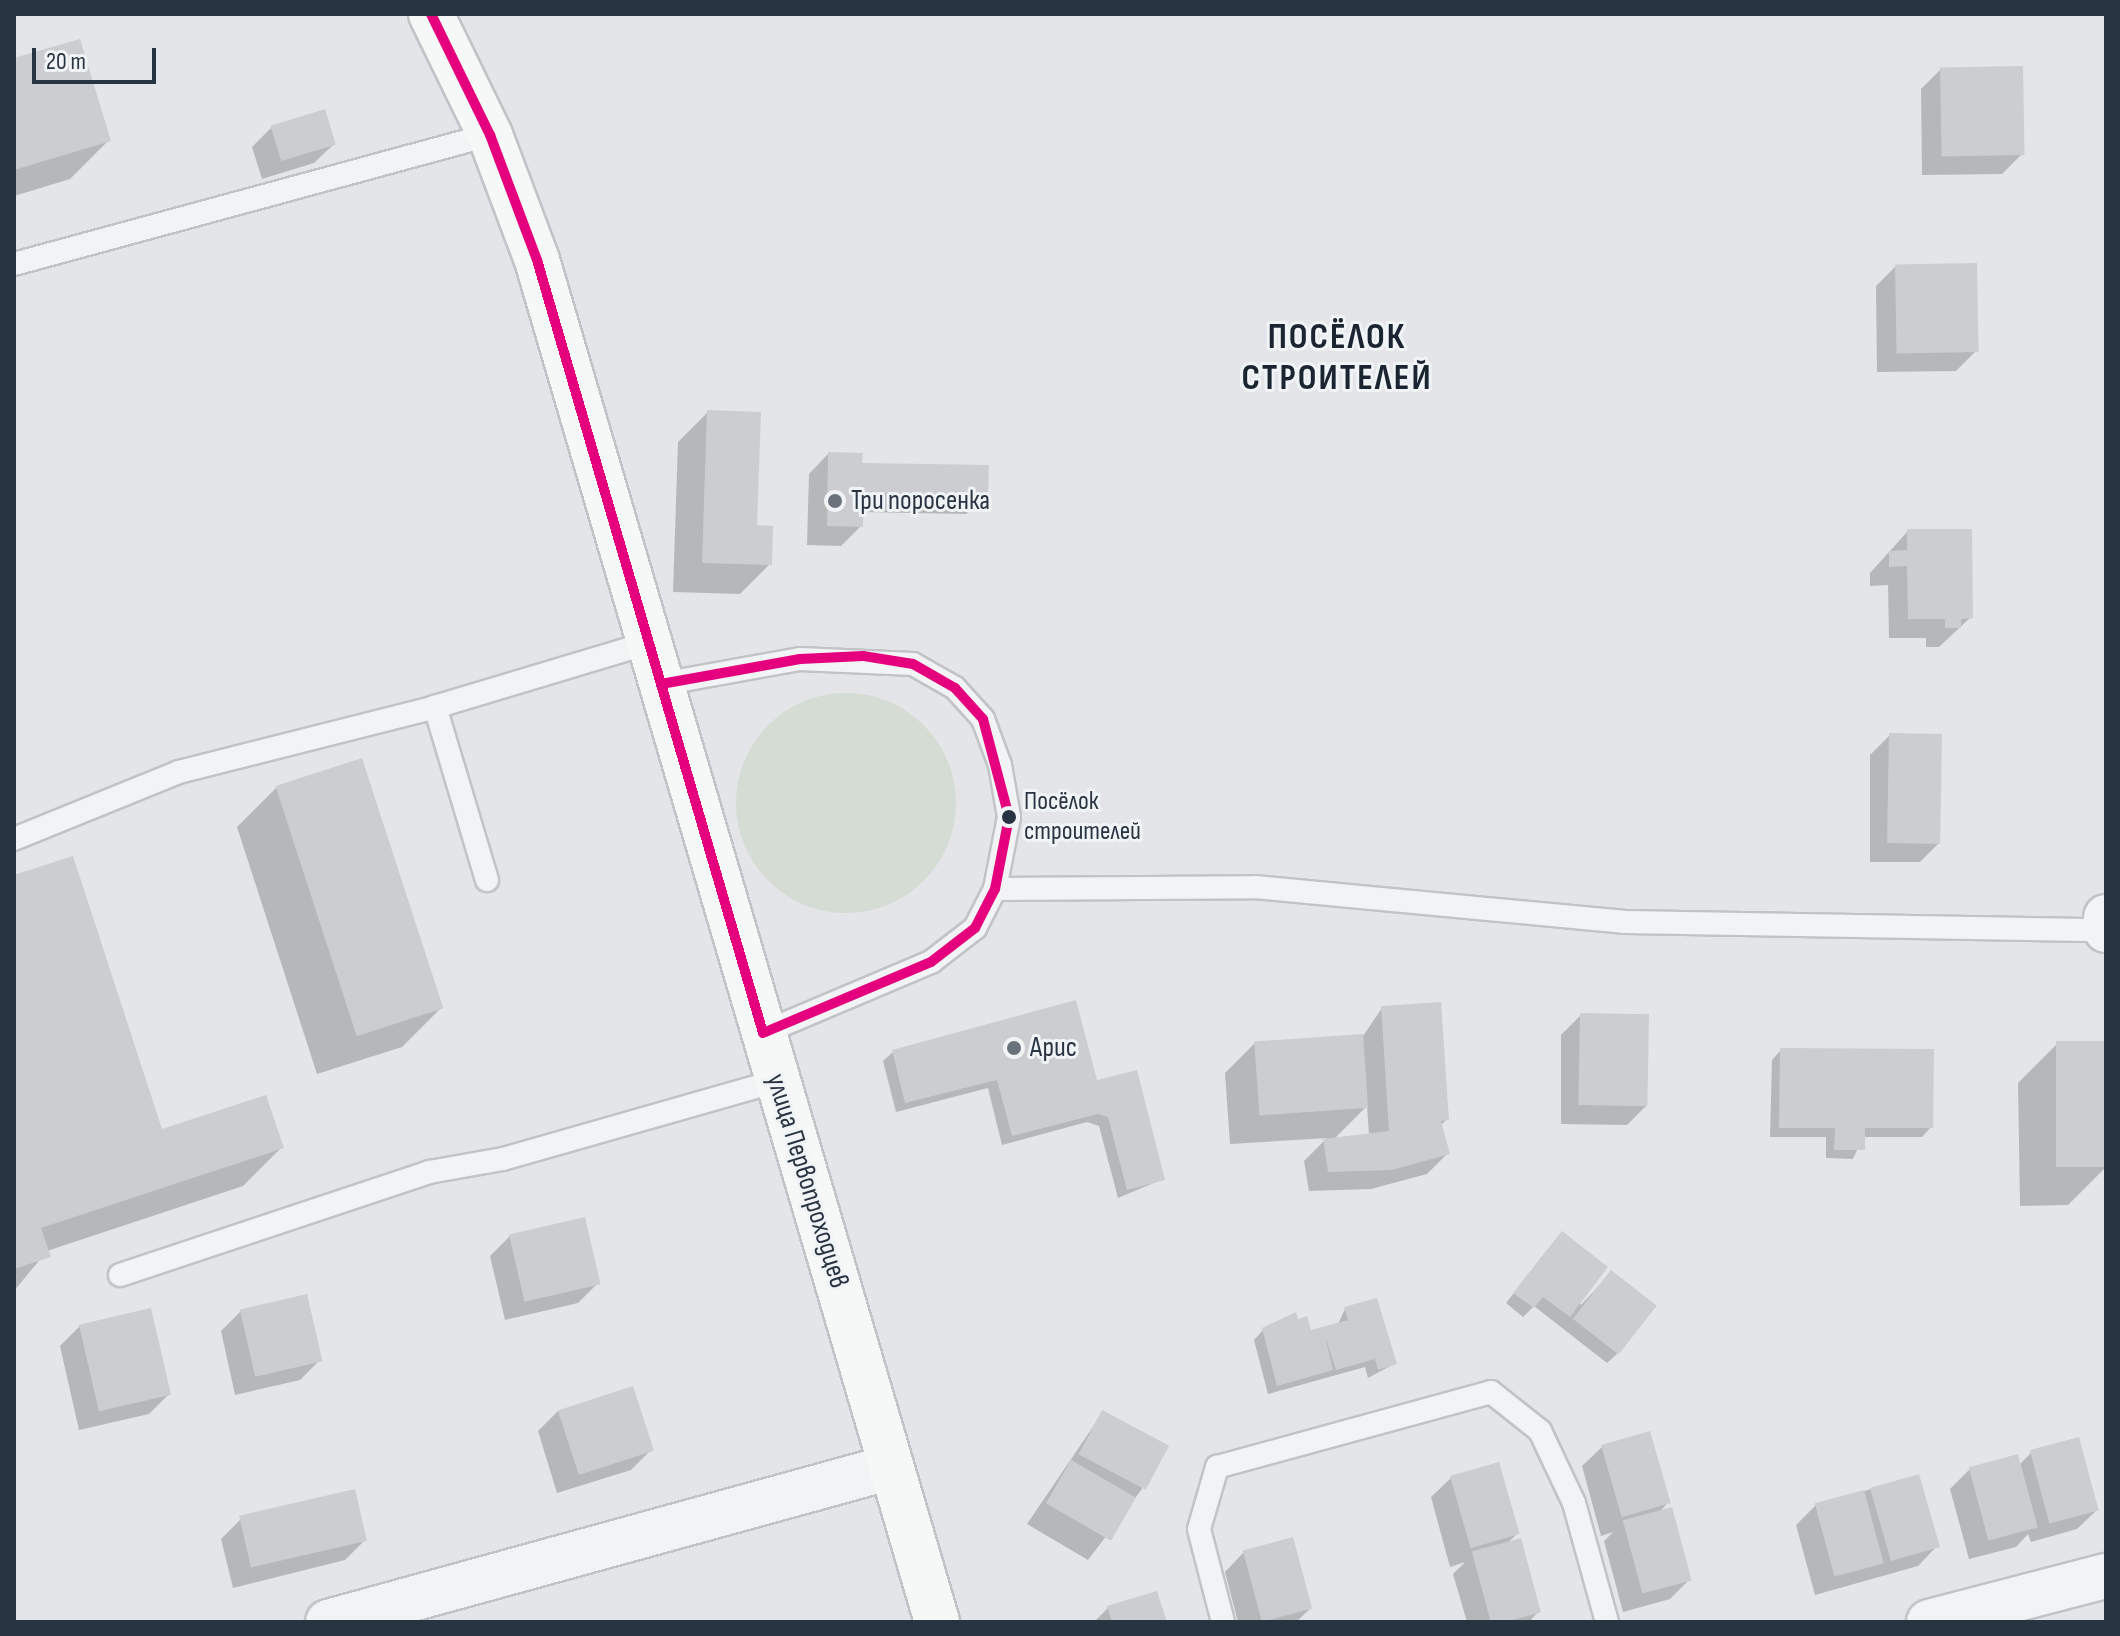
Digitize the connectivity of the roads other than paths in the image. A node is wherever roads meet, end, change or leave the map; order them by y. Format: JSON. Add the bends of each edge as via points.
{"nodes":[{"id":1,"x":431,"y":14,"type":"edge"},
{"id":2,"x":490,"y":135,"type":"junction"},
{"id":3,"x":14,"y":264,"type":"edge"},
{"id":4,"x":648,"y":643,"type":"junction"},
{"id":5,"x":661,"y":684,"type":"junction"},
{"id":6,"x":435,"y":707,"type":"junction"},
{"id":7,"x":14,"y":839,"type":"edge"},
{"id":8,"x":487,"y":880,"type":"dead end"},
{"id":9,"x":995,"y":889,"type":"junction"},
{"id":10,"x":2105,"y":926,"type":"edge"},
{"id":11,"x":763,"y":1033,"type":"junction"},
{"id":12,"x":777,"y":1081,"type":"junction"},
{"id":13,"x":120,"y":1275,"type":"dead end"},
{"id":14,"x":891,"y":1467,"type":"junction"},
{"id":15,"x":2106,"y":1576,"type":"edge"},
{"id":16,"x":467,"y":1606,"type":"edge"},
{"id":17,"x":1999,"y":1613,"type":"edge"},
{"id":18,"x":328,"y":1622,"type":"edge"},
{"id":19,"x":937,"y":1622,"type":"edge"},
{"id":20,"x":1223,"y":1622,"type":"edge"},
{"id":21,"x":1607,"y":1622,"type":"edge"},
{"id":22,"x":1929,"y":1622,"type":"edge"}],
"edges":[{"from":1,"to":2,"type":"street","name":"улица Первопроходцев"},
{"from":2,"to":3,"type":"lane"},
{"from":2,"to":4,"type":"street","name":"улица Первопроходцев","via":[[537,260]]},
{"from":4,"to":5,"type":"street","name":"улица Первопроходцев"},
{"from":4,"to":6,"type":"lane"},
{"from":5,"to":9,"type":"lane","via":[[800,659],[863,656],[913,664],[955,688],[983,719],[1000,765],[1009,817]]},
{"from":5,"to":11,"type":"street","name":"улица Первопроходцев"},
{"from":6,"to":7,"type":"lane","via":[[179,772]]},
{"from":6,"to":8,"type":"lane"},
{"from":9,"to":10,"type":"lane","via":[[1255,887],[1623,922]]},
{"from":9,"to":11,"type":"lane","via":[[975,928],[931,962]]},
{"from":11,"to":12,"type":"street","name":"улица Первопроходцев"},
{"from":12,"to":13,"type":"lane","via":[[503,1159],[429,1172]]},
{"from":12,"to":14,"type":"street","name":"улица Первопроходцев"},
{"from":14,"to":16,"type":"street"},
{"from":14,"to":19,"type":"street","name":"улица Первопроходцев"},
{"from":15,"to":17,"type":"street"},
{"from":16,"to":18,"type":"street"},
{"from":17,"to":22,"type":"street"},
{"from":20,"to":21,"type":"lane","via":[[1199,1529],[1217,1467],[1491,1392],[1540,1431],[1574,1503]]}]}
